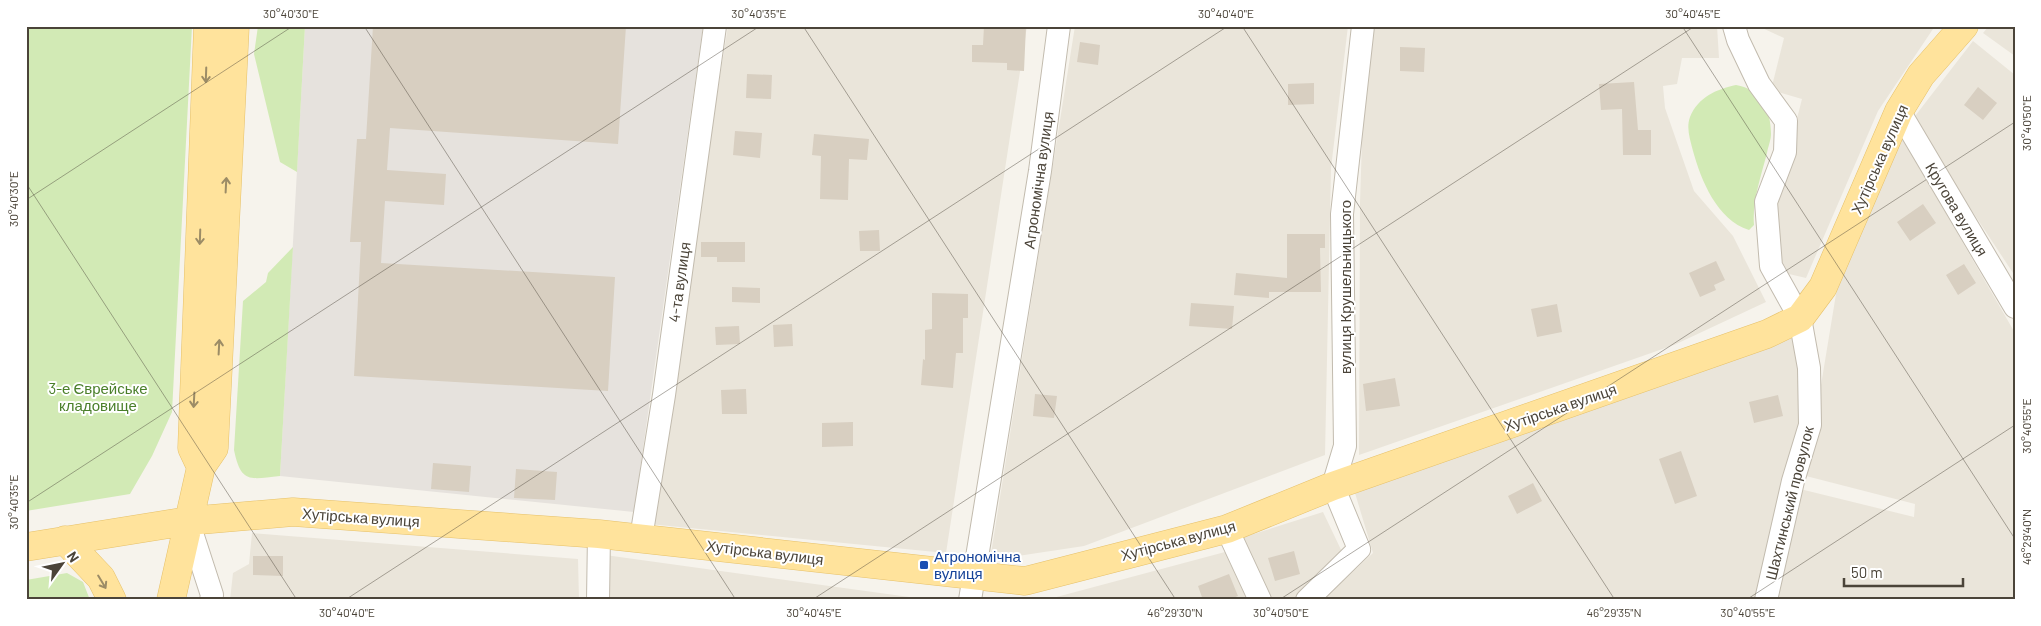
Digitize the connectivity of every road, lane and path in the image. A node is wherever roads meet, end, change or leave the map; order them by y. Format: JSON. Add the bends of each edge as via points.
{"nodes":[{"id":1,"x":208,"y":26,"type":"edge"},
{"id":2,"x":235,"y":26,"type":"edge"},
{"id":3,"x":715,"y":26,"type":"edge"},
{"id":4,"x":1059,"y":26,"type":"edge"},
{"id":5,"x":1364,"y":26,"type":"edge"},
{"id":6,"x":1734,"y":26,"type":"edge"},
{"id":7,"x":1964,"y":26,"type":"edge"},
{"id":8,"x":1899,"y":111,"type":"junction"},
{"id":9,"x":2015,"y":307,"type":"edge"},
{"id":10,"x":1800,"y":318,"type":"junction"},
{"id":11,"x":201,"y":466,"type":"junction"},
{"id":12,"x":1333,"y":486,"type":"junction"},
{"id":13,"x":188,"y":521,"type":"junction"},
{"id":14,"x":1227,"y":529,"type":"junction"},
{"id":15,"x":599,"y":534,"type":"junction"},
{"id":16,"x":640,"y":538,"type":"junction"},
{"id":17,"x":65,"y":540,"type":"junction"},
{"id":18,"x":26,"y":547,"type":"edge"},
{"id":19,"x":972,"y":588,"type":"edge"},
{"id":20,"x":112,"y":600,"type":"edge"},
{"id":21,"x":171,"y":600,"type":"edge"},
{"id":22,"x":211,"y":600,"type":"edge"},
{"id":23,"x":598,"y":600,"type":"edge"},
{"id":24,"x":1260,"y":600,"type":"edge"},
{"id":25,"x":1307,"y":600,"type":"edge"},
{"id":26,"x":1766,"y":600,"type":"edge"}],
"edges":[{"from":1,"to":11,"type":"main road","one_way":true,"via":[[192,448]]},
{"from":11,"to":2,"type":"main road","one_way":true,"via":[[214,448]]},
{"from":3,"to":16,"type":"street","name":"4-та вулиця","via":[[664,395]]},
{"from":4,"to":19,"type":"street","name":"Агрономічна вулиця","via":[[1040,171]]},
{"from":5,"to":12,"type":"street","name":"вулиця Крушельницького","via":[[1342,214],[1346,446]]},
{"from":6,"to":10,"type":"street","name":"Шахтинський провулок","via":[[1759,84],[1786,121],[1785,152],[1766,202],[1771,266]]},
{"from":7,"to":8,"type":"main road","name":"Хутірська вулиця","via":[[1921,75]]},
{"from":8,"to":9,"type":"street","name":"Кругова вулиця"},
{"from":8,"to":10,"type":"main road","name":"Хутірська вулиця","via":[[1823,287]]},
{"from":10,"to":12,"type":"main road","name":"Хутірська вулиця","via":[[1767,334]]},
{"from":10,"to":26,"type":"street","name":"Шахтинський провулок","via":[[1809,368],[1810,425],[1793,481]]},
{"from":11,"to":13,"type":"main road"},
{"from":12,"to":14,"type":"main road","name":"Хутірська вулиця"},
{"from":12,"to":25,"type":"street","via":[[1359,549]]},
{"from":13,"to":15,"type":"main road","name":"Хутірська вулиця","via":[[293,512]]},
{"from":13,"to":17,"type":"main road","name":"Хутірська вулиця"},
{"from":13,"to":21,"type":"main road"},
{"from":13,"to":22,"type":"street"},
{"from":14,"to":19,"type":"main road","name":"Хутірська вулиця","via":[[1025,581]]},
{"from":14,"to":24,"type":"street"},
{"from":15,"to":16,"type":"main road","name":"Хутірська вулиця"},
{"from":15,"to":23,"type":"street"},
{"from":16,"to":19,"type":"main road","name":"Хутірська вулиця"},
{"from":17,"to":18,"type":"main road","name":"Хутірська вулиця"},
{"from":17,"to":20,"type":"main road","one_way":true,"via":[[102,578]]}]}
